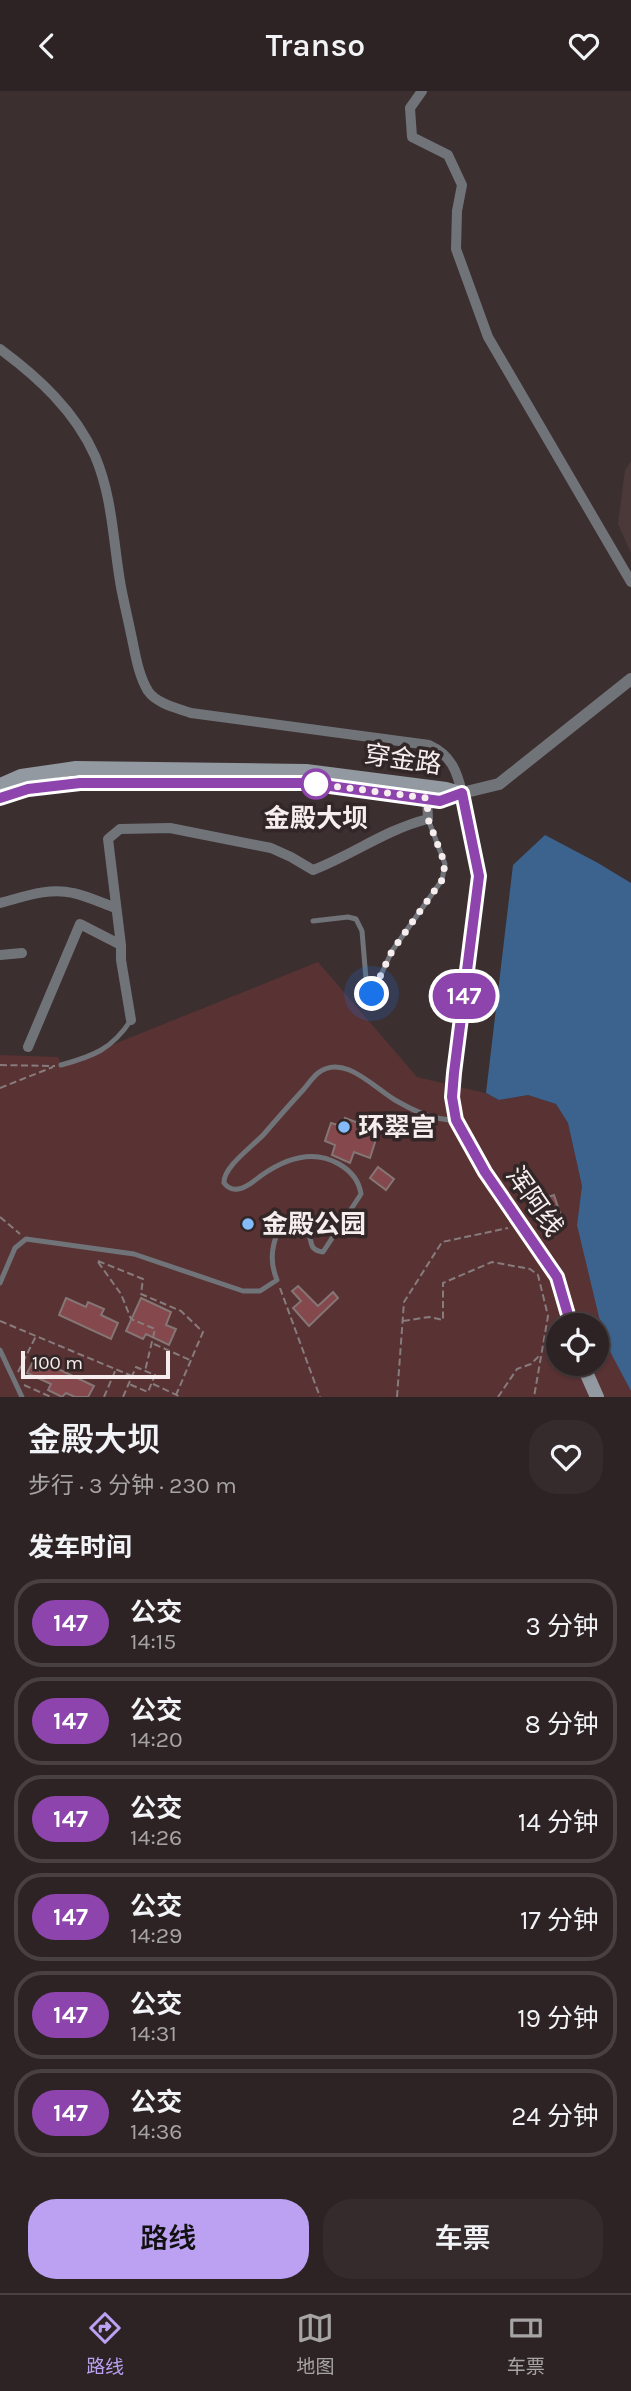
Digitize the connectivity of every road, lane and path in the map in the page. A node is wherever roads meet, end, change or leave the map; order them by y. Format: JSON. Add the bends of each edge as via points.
{"nodes":[{"id":1,"x":422,"y":91,"type":"edge"},
{"id":2,"x":0,"y":349,"type":"edge"},
{"id":3,"x":631,"y":582,"type":"edge"},
{"id":4,"x":631,"y":669,"type":"edge"},
{"id":5,"x":631,"y":676,"type":"edge"},
{"id":6,"x":0,"y":785,"type":"edge"},
{"id":7,"x":462,"y":793,"type":"junction"},
{"id":8,"x":0,"y":798,"type":"edge"},
{"id":9,"x":427,"y":798,"type":"junction"},
{"id":10,"x":428,"y":819,"type":"junction"},
{"id":11,"x":0,"y":903,"type":"edge"},
{"id":12,"x":116,"y":908,"type":"junction"},
{"id":13,"x":313,"y":921,"type":"dead end"},
{"id":14,"x":121,"y":945,"type":"junction"},
{"id":15,"x":22,"y":953,"type":"dead end"},
{"id":16,"x":0,"y":955,"type":"edge"},
{"id":17,"x":131,"y":1020,"type":"joint"},
{"id":18,"x":28,"y":1047,"type":"dead end"},
{"id":19,"x":0,"y":1065,"type":"edge"},
{"id":20,"x":61,"y":1065,"type":"joint"},
{"id":21,"x":54,"y":1067,"type":"junction"},
{"id":22,"x":0,"y":1088,"type":"edge"},
{"id":23,"x":455,"y":1114,"type":"junction"},
{"id":24,"x":0,"y":1217,"type":"edge"},
{"id":25,"x":522,"y":1225,"type":"junction"},
{"id":26,"x":26,"y":1239,"type":"junction"},
{"id":27,"x":277,"y":1280,"type":"junction"},
{"id":28,"x":0,"y":1283,"type":"edge"},
{"id":29,"x":568,"y":1313,"type":"edge"},
{"id":30,"x":0,"y":1321,"type":"edge"},
{"id":31,"x":403,"y":1321,"type":"junction"},
{"id":32,"x":36,"y":1336,"type":"junction"},
{"id":33,"x":152,"y":1344,"type":"junction"},
{"id":34,"x":0,"y":1350,"type":"edge"},
{"id":35,"x":541,"y":1354,"type":"junction"},
{"id":36,"x":191,"y":1360,"type":"junction"},
{"id":37,"x":116,"y":1369,"type":"junction"},
{"id":38,"x":145,"y":1371,"type":"junction"},
{"id":39,"x":132,"y":1376,"type":"junction"},
{"id":40,"x":588,"y":1376,"type":"edge"},
{"id":41,"x":129,"y":1384,"type":"junction"},
{"id":42,"x":152,"y":1384,"type":"junction"},
{"id":43,"x":176,"y":1395,"type":"junction"},
{"id":44,"x":22,"y":1397,"type":"edge"},
{"id":45,"x":51,"y":1397,"type":"edge"},
{"id":46,"x":103,"y":1397,"type":"edge"},
{"id":47,"x":123,"y":1397,"type":"edge"},
{"id":48,"x":181,"y":1397,"type":"edge"},
{"id":49,"x":320,"y":1397,"type":"edge"},
{"id":50,"x":397,"y":1397,"type":"edge"},
{"id":51,"x":498,"y":1397,"type":"edge"},
{"id":52,"x":534,"y":1397,"type":"edge"},
{"id":53,"x":597,"y":1397,"type":"edge"}],
"edges":[{"from":1,"to":3,"type":"street","via":[[410,108],[412,137],[448,155],[462,185],[456,249],[488,337]]},
{"from":2,"to":7,"type":"street","via":[[40,380],[65,408],[95,457],[111,511],[136,655],[148,691],[191,713],[429,745],[453,763]]},
{"from":4,"to":5,"type":"street"},
{"from":5,"to":7,"type":"street","via":[[499,784]]},
{"from":6,"to":7,"type":"main road","name":"穿金路","via":[[21,776],[76,768],[306,771]]},
{"from":7,"to":9,"type":"main road","name":"穿金路","via":[[440,801]]},
{"from":7,"to":23,"type":"main road","via":[[479,876],[454,1073]]},
{"from":8,"to":9,"type":"main road","name":"穿金路","via":[[28,789],[80,783],[294,783]]},
{"from":9,"to":10,"type":"street"},
{"from":10,"to":12,"type":"street","via":[[406,824],[313,870],[271,848],[170,828],[120,829],[108,839]]},
{"from":10,"to":13,"type":"lane","via":[[445,864],[442,880],[392,951],[372,994],[367,991],[362,931],[356,919]]},
{"from":11,"to":12,"type":"street","via":[[58,891]]},
{"from":12,"to":14,"type":"street"},
{"from":14,"to":17,"type":"street"},
{"from":14,"to":18,"type":"street","via":[[79,924]]},
{"from":15,"to":16,"type":"street"},
{"from":17,"to":20,"type":"lane","via":[[120,1037],[94,1056]]},
{"from":19,"to":21,"type":"path"},
{"from":20,"to":21,"type":"path"},
{"from":21,"to":22,"type":"path"},
{"from":23,"to":25,"type":"main road","name":"浑阿线","via":[[485,1172]]},
{"from":23,"to":27,"type":"lane","via":[[439,1120],[392,1099],[350,1071],[318,1072],[224,1178],[227,1187],[242,1188],[275,1167],[315,1156],[336,1162],[358,1181],[359,1200],[323,1252],[310,1245],[308,1231],[300,1226],[291,1224],[278,1231],[271,1255]]},
{"from":24,"to":26,"type":"path"},
{"from":25,"to":29,"type":"main road","name":"浑阿线","via":[[557,1277]]},
{"from":25,"to":31,"type":"path","via":[[442,1242],[404,1302]]},
{"from":26,"to":27,"type":"lane","via":[[134,1254],[243,1291],[260,1291]]},
{"from":26,"to":28,"type":"lane","via":[[15,1248]]},
{"from":27,"to":49,"type":"path"},
{"from":30,"to":32,"type":"path"},
{"from":31,"to":35,"type":"path","via":[[443,1320],[443,1283],[492,1262],[530,1269],[538,1275],[548,1316]]},
{"from":31,"to":50,"type":"path"},
{"from":32,"to":37,"type":"path"},
{"from":32,"to":45,"type":"path","via":[[14,1380]]},
{"from":33,"to":36,"type":"path"},
{"from":33,"to":36,"type":"path","via":[[155,1329],[131,1319],[121,1294],[98,1261],[144,1279],[141,1294],[181,1311],[203,1332]]},
{"from":33,"to":38,"type":"path"},
{"from":34,"to":44,"type":"lane"},
{"from":35,"to":51,"type":"path","via":[[517,1369]]},
{"from":35,"to":52,"type":"path"},
{"from":36,"to":43,"type":"path"},
{"from":37,"to":39,"type":"path"},
{"from":37,"to":46,"type":"path"},
{"from":38,"to":39,"type":"path","via":[[136,1367]]},
{"from":38,"to":42,"type":"path","via":[[156,1375]]},
{"from":39,"to":41,"type":"path"},
{"from":40,"to":53,"type":"main road"},
{"from":41,"to":42,"type":"path","via":[[148,1392]]},
{"from":41,"to":47,"type":"path"},
{"from":42,"to":43,"type":"path"},
{"from":43,"to":48,"type":"path"}]}
